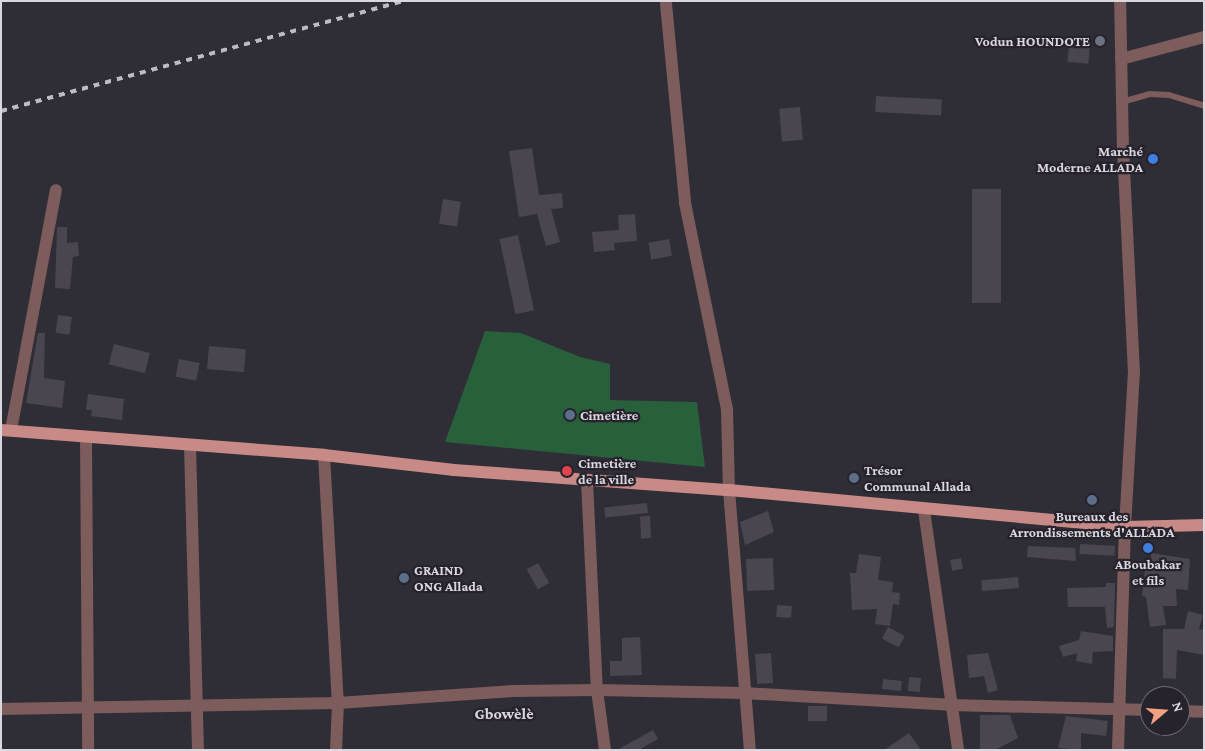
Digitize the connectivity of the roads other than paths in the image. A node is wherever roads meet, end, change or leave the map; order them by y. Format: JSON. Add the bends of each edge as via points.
{"nodes":[{"id":1,"x":1120,"y":1,"type":"edge"},
{"id":2,"x":666,"y":4,"type":"dead end"},
{"id":3,"x":1204,"y":37,"type":"edge"},
{"id":4,"x":1121,"y":59,"type":"junction"},
{"id":5,"x":1122,"y":102,"type":"junction"},
{"id":6,"x":1204,"y":106,"type":"edge"},
{"id":7,"x":56,"y":190,"type":"dead end"},
{"id":8,"x":6,"y":430,"type":"edge"},
{"id":9,"x":86,"y":437,"type":"junction"},
{"id":10,"x":190,"y":445,"type":"junction"},
{"id":11,"x":324,"y":455,"type":"junction"},
{"id":12,"x":587,"y":481,"type":"junction"},
{"id":13,"x":729,"y":490,"type":"junction"},
{"id":14,"x":924,"y":510,"type":"junction"},
{"id":15,"x":1204,"y":525,"type":"edge"},
{"id":16,"x":1125,"y":527,"type":"junction"},
{"id":17,"x":597,"y":690,"type":"junction"},
{"id":18,"x":744,"y":693,"type":"junction"},
{"id":19,"x":338,"y":703,"type":"junction"},
{"id":20,"x":197,"y":704,"type":"junction"},
{"id":21,"x":950,"y":705,"type":"junction"},
{"id":22,"x":88,"y":708,"type":"junction"},
{"id":23,"x":1122,"y":708,"type":"junction"},
{"id":24,"x":1,"y":709,"type":"edge"},
{"id":25,"x":1140,"y":709,"type":"edge"},
{"id":26,"x":1190,"y":711,"type":"edge"},
{"id":27,"x":1204,"y":712,"type":"edge"},
{"id":28,"x":88,"y":750,"type":"edge"},
{"id":29,"x":198,"y":750,"type":"edge"},
{"id":30,"x":336,"y":750,"type":"edge"},
{"id":31,"x":605,"y":750,"type":"edge"},
{"id":32,"x":750,"y":750,"type":"edge"},
{"id":33,"x":958,"y":750,"type":"edge"},
{"id":34,"x":1118,"y":750,"type":"edge"}],
"edges":[{"from":1,"to":4,"type":"street"},
{"from":2,"to":13,"type":"street","via":[[685,204],[727,409]]},
{"from":3,"to":4,"type":"street"},
{"from":4,"to":5,"type":"street"},
{"from":5,"to":6,"type":"lane","via":[[1150,94],[1169,95]]},
{"from":5,"to":16,"type":"street","via":[[1134,373]]},
{"from":7,"to":8,"type":"street"},
{"from":8,"to":9,"type":"main road"},
{"from":9,"to":10,"type":"main road"},
{"from":9,"to":22,"type":"street"},
{"from":10,"to":11,"type":"main road"},
{"from":10,"to":20,"type":"street"},
{"from":11,"to":12,"type":"main road"},
{"from":11,"to":19,"type":"street"},
{"from":12,"to":13,"type":"main road"},
{"from":12,"to":17,"type":"street"},
{"from":13,"to":14,"type":"main road"},
{"from":13,"to":18,"type":"street"},
{"from":14,"to":16,"type":"main road"},
{"from":14,"to":21,"type":"street"},
{"from":15,"to":16,"type":"main road"},
{"from":16,"to":23,"type":"street"},
{"from":17,"to":18,"type":"street"},
{"from":17,"to":19,"type":"street","via":[[514,691]]},
{"from":17,"to":31,"type":"street"},
{"from":18,"to":21,"type":"street"},
{"from":18,"to":32,"type":"street"},
{"from":19,"to":20,"type":"street"},
{"from":19,"to":30,"type":"street"},
{"from":20,"to":22,"type":"street"},
{"from":20,"to":29,"type":"street"},
{"from":21,"to":23,"type":"street"},
{"from":21,"to":33,"type":"street"},
{"from":22,"to":24,"type":"street"},
{"from":22,"to":28,"type":"street"},
{"from":23,"to":25,"type":"street"},
{"from":23,"to":34,"type":"street"},
{"from":26,"to":27,"type":"street"}]}
